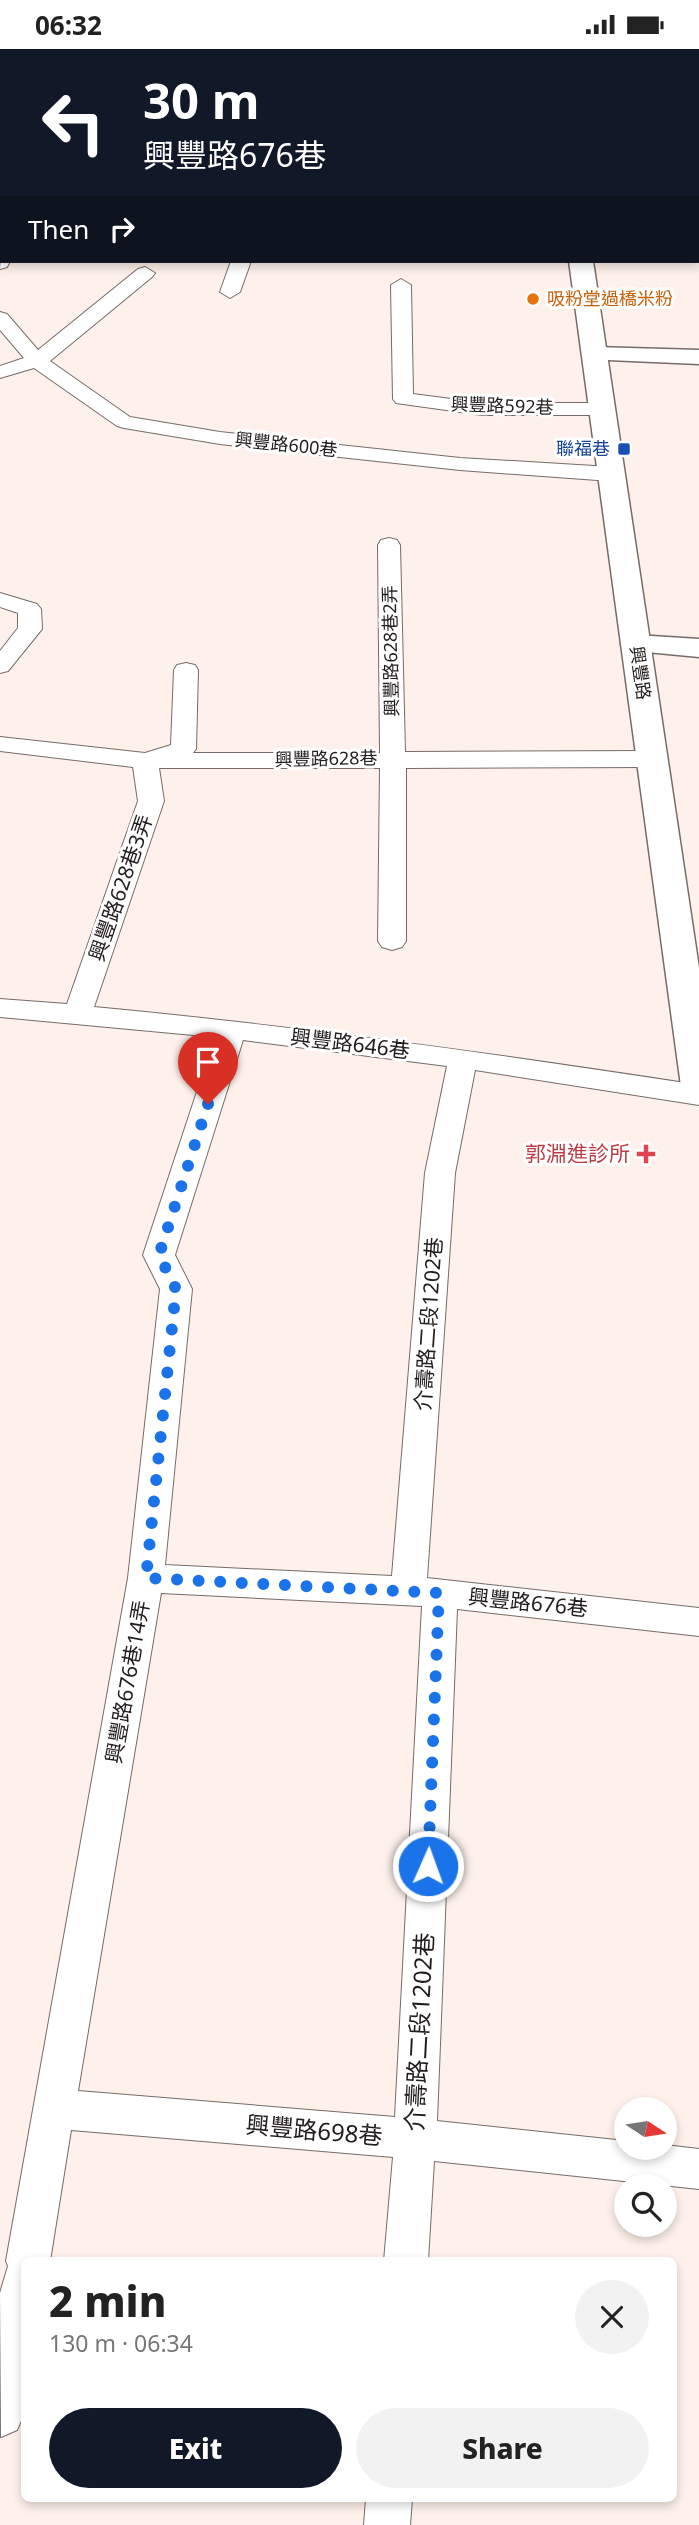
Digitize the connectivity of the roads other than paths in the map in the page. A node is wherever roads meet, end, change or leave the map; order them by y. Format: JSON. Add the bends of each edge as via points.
{"nodes":[{"id":1,"x":240,"y":263,"type":"edge"},
{"id":2,"x":580,"y":263,"type":"edge"},
{"id":3,"x":145,"y":273,"type":"dead end"},
{"id":4,"x":401,"y":285,"type":"dead end"},
{"id":5,"x":230,"y":292,"type":"dead end"},
{"id":6,"x":0,"y":318,"type":"edge"},
{"id":7,"x":594,"y":354,"type":"junction"},
{"id":8,"x":699,"y":357,"type":"edge"},
{"id":9,"x":37,"y":361,"type":"junction"},
{"id":10,"x":0,"y":372,"type":"edge"},
{"id":11,"x":602,"y":409,"type":"junction"},
{"id":12,"x":611,"y":474,"type":"junction"},
{"id":13,"x":389,"y":545,"type":"dead end"},
{"id":14,"x":0,"y":600,"type":"edge"},
{"id":15,"x":636,"y":644,"type":"junction"},
{"id":16,"x":699,"y":649,"type":"edge"},
{"id":17,"x":0,"y":666,"type":"edge"},
{"id":18,"x":186,"y":670,"type":"dead end"},
{"id":19,"x":0,"y":744,"type":"edge"},
{"id":20,"x":393,"y":758,"type":"junction"},
{"id":21,"x":652,"y":759,"type":"junction"},
{"id":22,"x":145,"y":761,"type":"junction"},
{"id":23,"x":392,"y":941,"type":"dead end"},
{"id":24,"x":0,"y":1008,"type":"edge"},
{"id":25,"x":78,"y":1013,"type":"junction"},
{"id":26,"x":232,"y":1029,"type":"junction"},
{"id":27,"x":463,"y":1058,"type":"junction"},
{"id":28,"x":699,"y":1086,"type":"edge"},
{"id":29,"x":699,"y":1095,"type":"edge"},
{"id":30,"x":146,"y":1578,"type":"junction"},
{"id":31,"x":424,"y":1592,"type":"junction"},
{"id":32,"x":699,"y":1622,"type":"edge"},
{"id":33,"x":55,"y":2109,"type":"junction"},
{"id":34,"x":415,"y":2139,"type":"junction"},
{"id":35,"x":699,"y":2169,"type":"edge"},
{"id":36,"x":29,"y":2257,"type":"edge"},
{"id":37,"x":407,"y":2257,"type":"edge"},
{"id":38,"x":21,"y":2297,"type":"edge"},
{"id":39,"x":1,"y":2414,"type":"edge"},
{"id":40,"x":389,"y":2502,"type":"edge"},
{"id":41,"x":387,"y":2525,"type":"edge"}],
"edges":[{"from":1,"to":5,"type":"lane"},
{"from":2,"to":7,"type":"main road","name":"興豐路"},
{"from":3,"to":9,"type":"lane"},
{"from":4,"to":11,"type":"lane","name":"興豐路592巷","via":[[402,399],[482,409]]},
{"from":6,"to":9,"type":"lane","name":"興豐路600巷"},
{"from":7,"to":8,"type":"main road"},
{"from":7,"to":11,"type":"main road","name":"興豐路"},
{"from":9,"to":10,"type":"lane"},
{"from":9,"to":12,"type":"lane","name":"興豐路600巷","via":[[124,422],[220,438],[460,464]]},
{"from":11,"to":12,"type":"main road","name":"興豐路"},
{"from":12,"to":15,"type":"main road","name":"興豐路"},
{"from":13,"to":20,"type":"lane","name":"興豐路628巷2弄"},
{"from":14,"to":17,"type":"lane","via":[[29,609],[30,629]]},
{"from":15,"to":16,"type":"main road"},
{"from":15,"to":21,"type":"main road","name":"興豐路"},
{"from":18,"to":22,"type":"lane","via":[[183,749]]},
{"from":19,"to":22,"type":"lane","name":"興豐路628巷"},
{"from":20,"to":21,"type":"lane","name":"興豐路628巷"},
{"from":20,"to":22,"type":"lane","name":"興豐路628巷"},
{"from":20,"to":23,"type":"lane","name":"興豐路628巷2弄"},
{"from":21,"to":28,"type":"main road","name":"興豐路"},
{"from":22,"to":25,"type":"lane","name":"興豐路628巷3弄","via":[[151,801]]},
{"from":24,"to":25,"type":"lane","name":"興豐路646巷"},
{"from":25,"to":26,"type":"lane","name":"興豐路646巷"},
{"from":26,"to":27,"type":"lane","name":"興豐路646巷"},
{"from":26,"to":30,"type":"lane","name":"興豐路676巷14弄","via":[[159,1255],[176,1289]]},
{"from":27,"to":29,"type":"lane","name":"興豐路646巷"},
{"from":27,"to":31,"type":"lane","name":"介壽路二段1202巷","via":[[440,1173]]},
{"from":30,"to":31,"type":"lane","name":"興豐路676巷"},
{"from":30,"to":33,"type":"lane","name":"興豐路676巷14弄"},
{"from":31,"to":32,"type":"lane","name":"興豐路676巷"},
{"from":31,"to":34,"type":"lane","name":"介壽路二段1202巷"},
{"from":33,"to":34,"type":"lane","name":"興豐路698巷"},
{"from":33,"to":36,"type":"lane","name":"興豐路676巷14弄"},
{"from":34,"to":35,"type":"lane","name":"興豐路698巷"},
{"from":34,"to":37,"type":"lane","name":"介壽路二段1202巷"},
{"from":38,"to":39,"type":"lane"},
{"from":40,"to":41,"type":"lane"}]}
